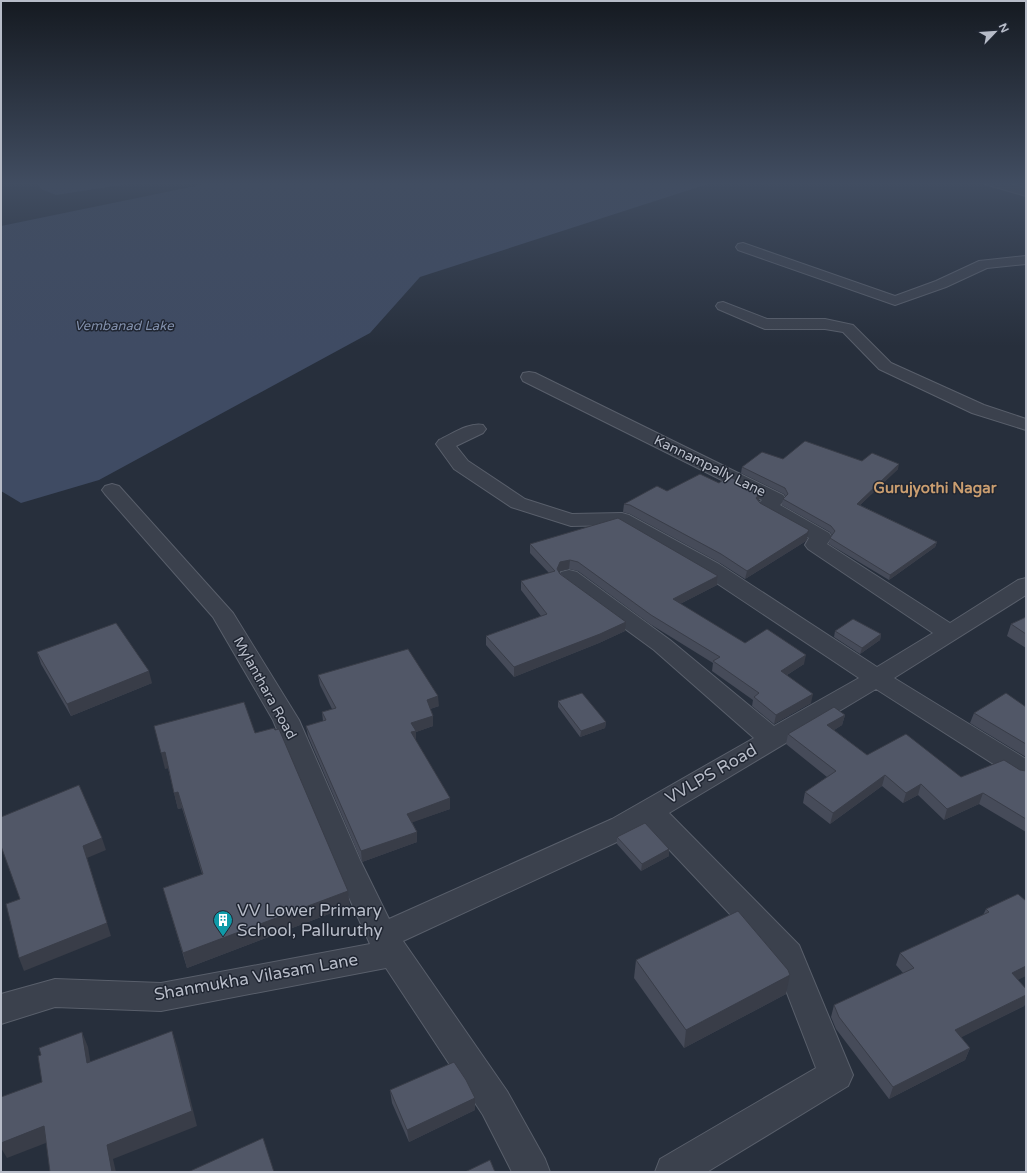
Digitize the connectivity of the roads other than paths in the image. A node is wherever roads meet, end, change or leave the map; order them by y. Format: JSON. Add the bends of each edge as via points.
{"nodes":[{"id":1,"x":743,"y":247,"type":"dead end"},
{"id":2,"x":1026,"y":260,"type":"edge"},
{"id":3,"x":723,"y":306,"type":"dead end"},
{"id":4,"x":529,"y":377,"type":"dead end"},
{"id":5,"x":1026,"y":425,"type":"edge"},
{"id":6,"x":477,"y":429,"type":"dead end"},
{"id":7,"x":112,"y":490,"type":"dead end"},
{"id":8,"x":569,"y":577,"type":"dead end"},
{"id":9,"x":1026,"y":585,"type":"edge"},
{"id":10,"x":949,"y":634,"type":"junction"},
{"id":11,"x":876,"y":678,"type":"junction"},
{"id":12,"x":772,"y":739,"type":"junction"},
{"id":13,"x":1026,"y":772,"type":"edge"},
{"id":14,"x":649,"y":810,"type":"junction"},
{"id":15,"x":387,"y":945,"type":"junction"},
{"id":16,"x":1,"y":1009,"type":"edge"},
{"id":17,"x":532,"y":1172,"type":"edge"},
{"id":18,"x":673,"y":1172,"type":"edge"}],
"edges":[{"from":1,"to":2,"type":"street","via":[[895,301],[984,264]]},
{"from":3,"to":5,"type":"street","via":[[765,324],[825,324],[848,328],[885,366],[978,409]]},
{"from":4,"to":10,"type":"street","name":"Kannampally Lane","via":[[776,499],[766,506],[822,537],[815,545]]},
{"from":6,"to":11,"type":"street","via":[[445,444],[461,465],[518,503],[571,520],[622,519],[711,569]]},
{"from":7,"to":15,"type":"street","name":"Mylanthara Road","via":[[222,612],[286,720],[346,860]]},
{"from":8,"to":12,"type":"street","via":[[662,644]]},
{"from":9,"to":10,"type":"street","name":"VVLPS Road"},
{"from":10,"to":11,"type":"street","name":"VVLPS Road"},
{"from":11,"to":12,"type":"street","name":"VVLPS Road"},
{"from":11,"to":13,"type":"street"},
{"from":12,"to":14,"type":"street","name":"VVLPS Road"},
{"from":14,"to":15,"type":"street","name":"VVLPS Road","via":[[622,827]]},
{"from":14,"to":18,"type":"street","via":[[788,954],[836,1075]]},
{"from":15,"to":16,"type":"street","name":"Shanmukha Vilasam Lane","via":[[161,997],[55,993]]},
{"from":15,"to":17,"type":"street","name":"Mylanthara Road","via":[[495,1103]]}]}
